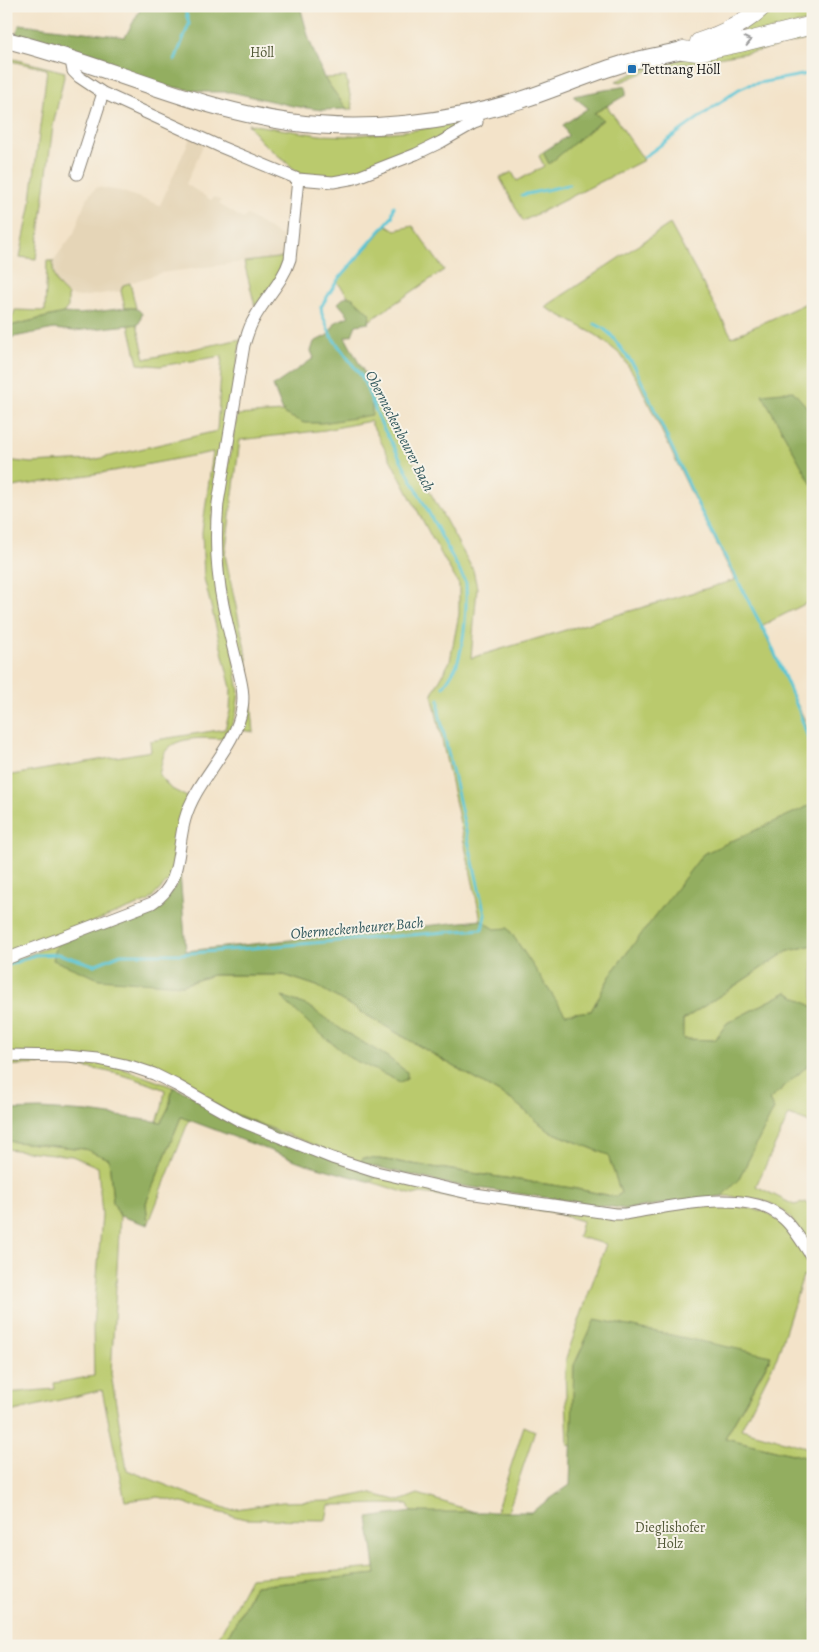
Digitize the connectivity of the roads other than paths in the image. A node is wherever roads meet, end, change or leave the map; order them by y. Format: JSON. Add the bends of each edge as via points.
{"nodes":[{"id":1,"x":763,"y":6,"type":"edge"},
{"id":2,"x":813,"y":25,"type":"edge"},
{"id":3,"x":6,"y":40,"type":"edge"},
{"id":4,"x":683,"y":50,"type":"junction"},
{"id":5,"x":75,"y":59,"type":"junction"},
{"id":6,"x":103,"y":93,"type":"junction"},
{"id":7,"x":476,"y":111,"type":"junction"},
{"id":8,"x":77,"y":174,"type":"dead end"},
{"id":9,"x":298,"y":179,"type":"junction"},
{"id":10,"x":6,"y":959,"type":"edge"},
{"id":11,"x":6,"y":1056,"type":"edge"},
{"id":12,"x":813,"y":1259,"type":"edge"}],
"edges":[{"from":1,"to":4,"type":"main road","via":[[734,29]]},
{"from":4,"to":2,"type":"main road","one_way":true,"via":[[697,52]]},
{"from":3,"to":5,"type":"main road"},
{"from":4,"to":7,"type":"main road","via":[[613,67],[519,100]]},
{"from":5,"to":6,"type":"street","via":[[73,71]]},
{"from":5,"to":7,"type":"main road","via":[[211,105],[290,122],[356,126],[400,124]]},
{"from":6,"to":8,"type":"street"},
{"from":6,"to":9,"type":"street"},
{"from":7,"to":9,"type":"street","via":[[477,122],[380,170],[333,182]]},
{"from":9,"to":10,"type":"street","via":[[290,259],[248,332],[218,503],[216,559],[243,698],[238,724],[191,800],[180,837],[173,880],[159,899]]},
{"from":11,"to":12,"type":"street","via":[[75,1057],[130,1066],[176,1085],[240,1121],[332,1158],[376,1172],[468,1193],[616,1214],[700,1202],[764,1206],[784,1219]]}]}
